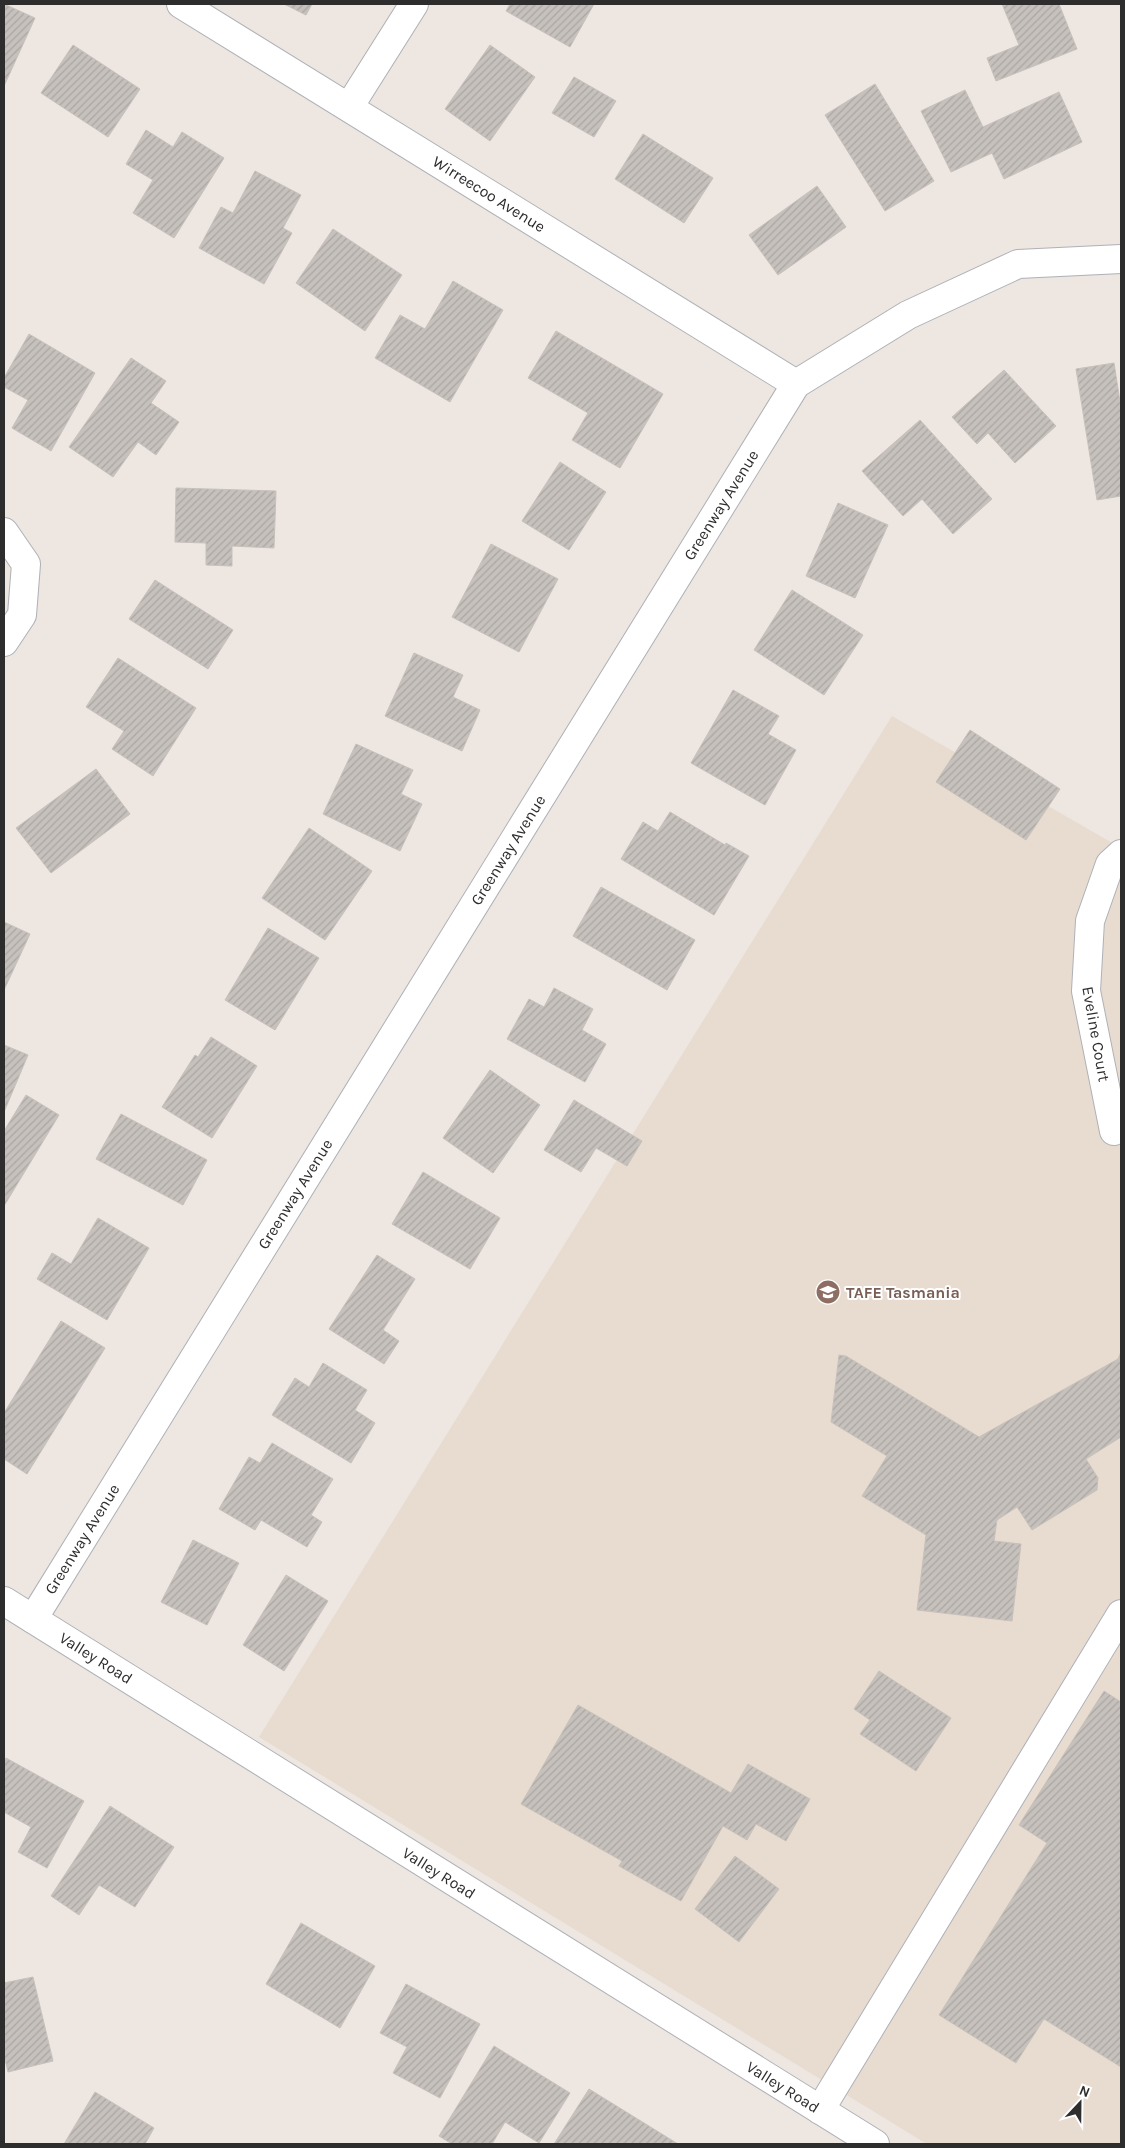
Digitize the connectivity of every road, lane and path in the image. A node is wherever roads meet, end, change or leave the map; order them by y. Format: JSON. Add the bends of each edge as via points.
{"nodes":[{"id":1,"x":181,"y":4,"type":"edge"},
{"id":2,"x":414,"y":4,"type":"edge"},
{"id":3,"x":349,"y":108,"type":"junction"},
{"id":4,"x":1121,"y":258,"type":"edge"},
{"id":5,"x":796,"y":384,"type":"junction"},
{"id":6,"x":4,"y":532,"type":"edge"},
{"id":7,"x":4,"y":642,"type":"edge"},
{"id":8,"x":1121,"y":854,"type":"edge"},
{"id":9,"x":1114,"y":1131,"type":"dead end"},
{"id":10,"x":4,"y":1601,"type":"edge"},
{"id":11,"x":1121,"y":1614,"type":"edge"},
{"id":12,"x":33,"y":1619,"type":"junction"},
{"id":13,"x":820,"y":2110,"type":"junction"},
{"id":14,"x":863,"y":2141,"type":"edge"}],
"edges":[{"from":1,"to":3,"type":"street","name":"Wirreecoo Avenue"},
{"from":2,"to":3,"type":"street"},
{"from":3,"to":5,"type":"street","name":"Wirreecoo Avenue"},
{"from":4,"to":5,"type":"street","name":"Greenway Avenue","via":[[1018,264],[908,315]]},
{"from":5,"to":12,"type":"street","name":"Greenway Avenue"},
{"from":6,"to":7,"type":"street","via":[[26,564],[22,615]]},
{"from":8,"to":9,"type":"street","name":"Eveline Court","via":[[1110,864],[1090,921],[1086,990]]},
{"from":10,"to":12,"type":"street","name":"Valley Road"},
{"from":11,"to":13,"type":"street"},
{"from":12,"to":13,"type":"street","name":"Valley Road"},
{"from":13,"to":14,"type":"street","name":"Valley Road"}]}
